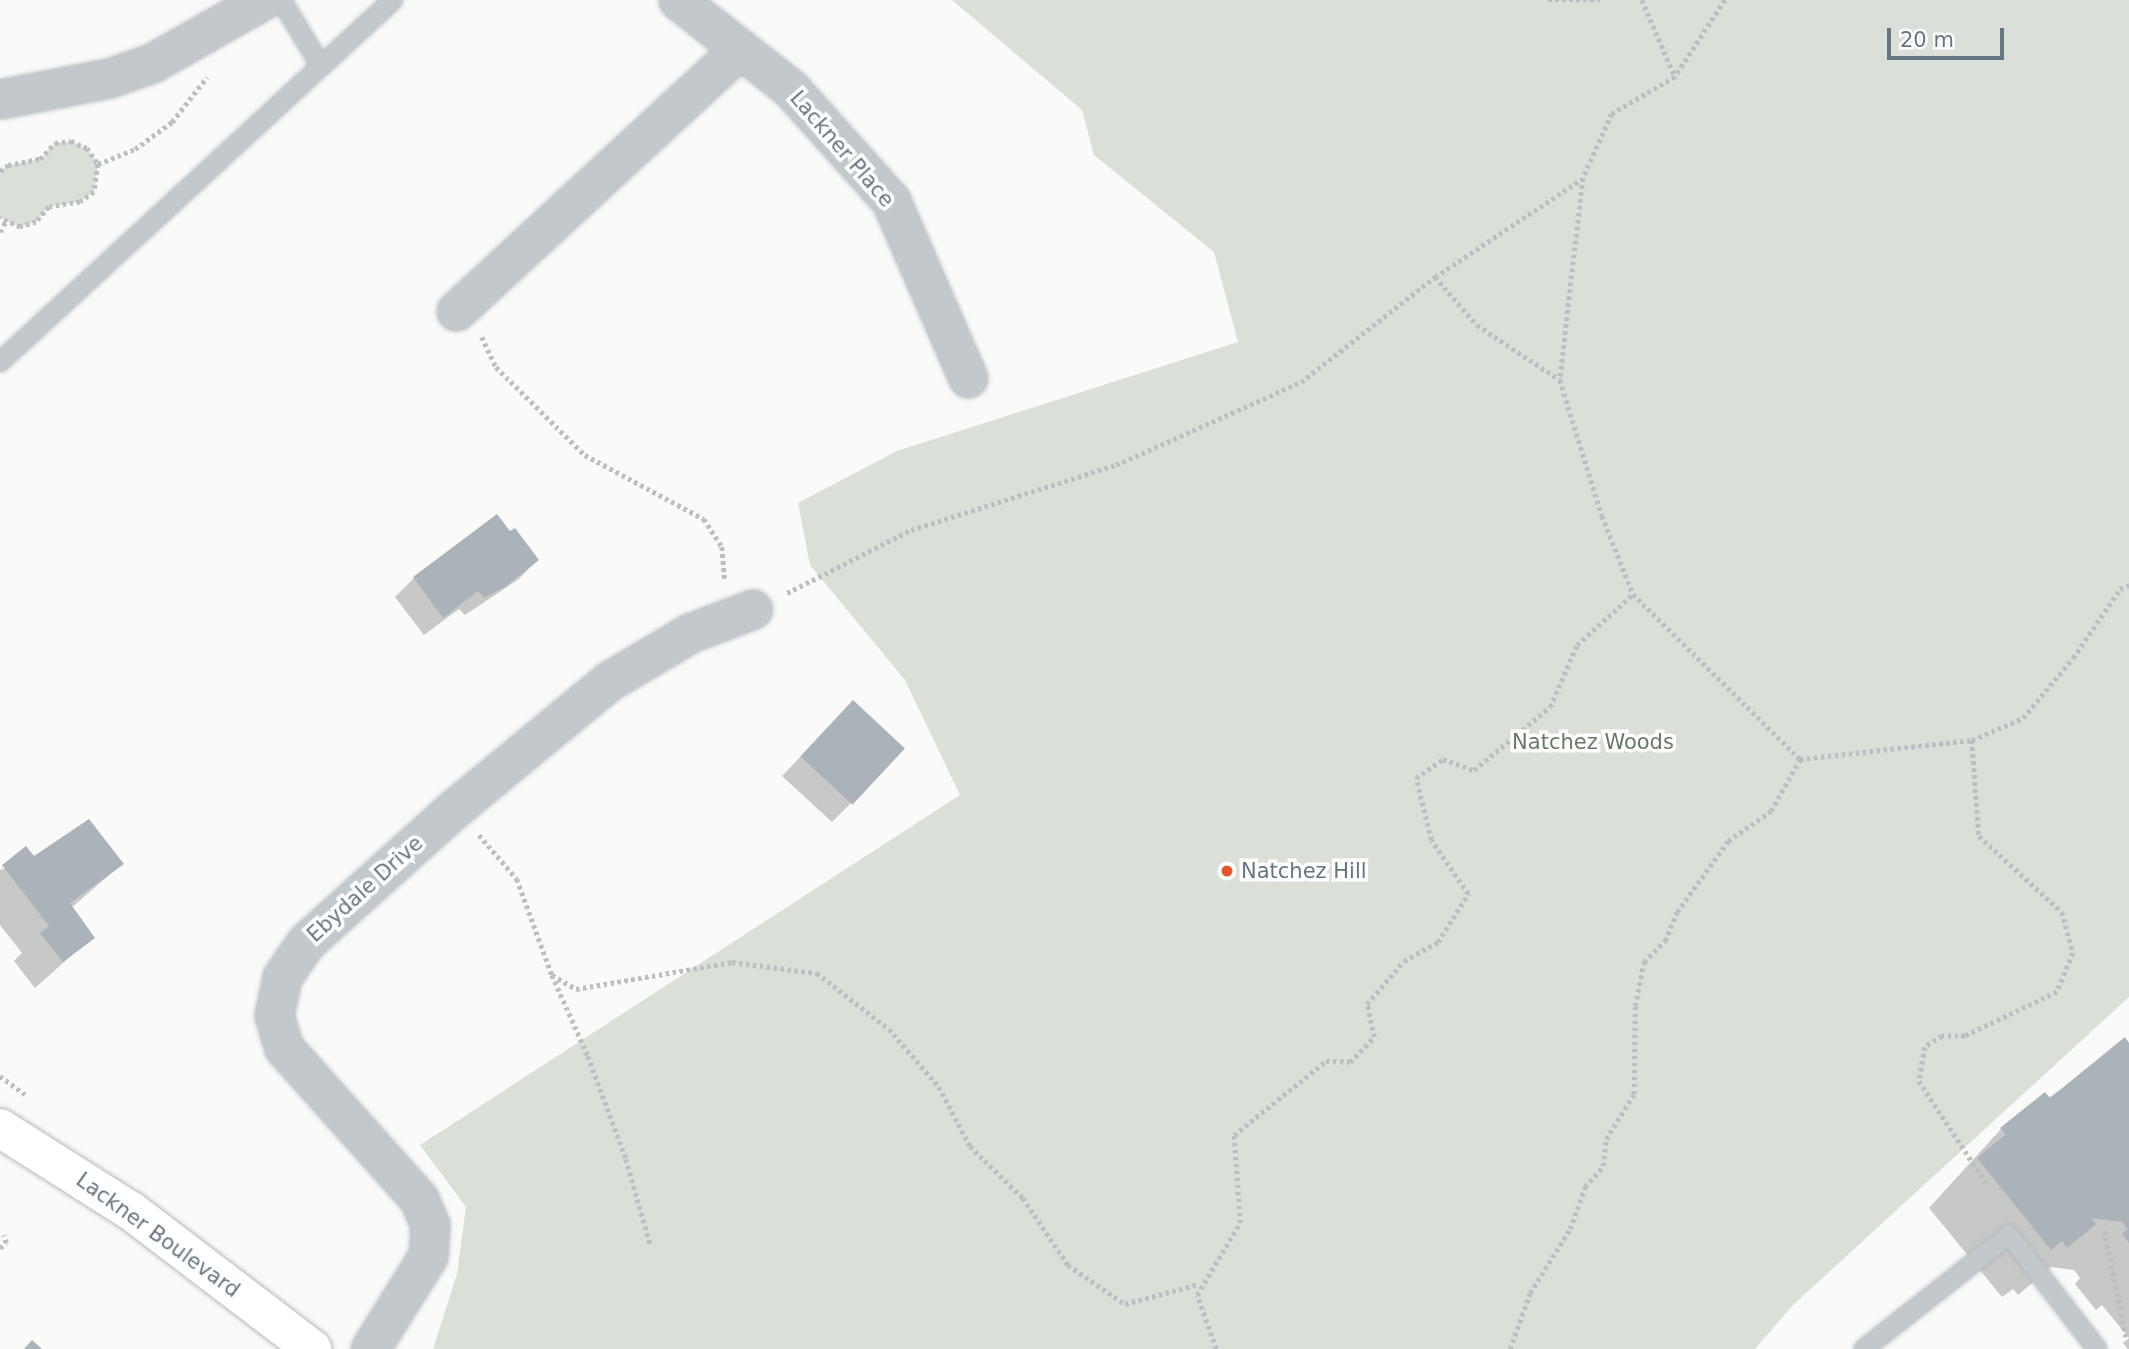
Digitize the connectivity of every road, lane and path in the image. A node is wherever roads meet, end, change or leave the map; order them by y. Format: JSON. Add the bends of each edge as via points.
{"nodes":[{"id":1,"x":263,"y":0,"type":"edge"},
{"id":2,"x":281,"y":0,"type":"edge"},
{"id":3,"x":393,"y":0,"type":"edge"},
{"id":4,"x":678,"y":0,"type":"edge"},
{"id":5,"x":1548,"y":0,"type":"edge"},
{"id":6,"x":1600,"y":0,"type":"edge"},
{"id":7,"x":1642,"y":0,"type":"edge"},
{"id":8,"x":1725,"y":0,"type":"edge"},
{"id":9,"x":740,"y":49,"type":"junction"},
{"id":10,"x":321,"y":66,"type":"junction"},
{"id":11,"x":208,"y":77,"type":"dead end"},
{"id":12,"x":1675,"y":77,"type":"junction"},
{"id":13,"x":2,"y":97,"type":"edge"},
{"id":14,"x":98,"y":164,"type":"junction"},
{"id":15,"x":0,"y":171,"type":"edge"},
{"id":16,"x":1583,"y":178,"type":"junction"},
{"id":17,"x":2,"y":220,"type":"edge"},
{"id":18,"x":0,"y":232,"type":"edge"},
{"id":19,"x":1435,"y":277,"type":"junction"},
{"id":20,"x":465,"y":302,"type":"joint"},
{"id":21,"x":0,"y":362,"type":"edge"},
{"id":22,"x":968,"y":378,"type":"dead end"},
{"id":23,"x":1560,"y":380,"type":"junction"},
{"id":24,"x":2129,"y":585,"type":"edge"},
{"id":25,"x":1633,"y":594,"type":"junction"},
{"id":26,"x":739,"y":612,"type":"junction"},
{"id":27,"x":1972,"y":740,"type":"junction"},
{"id":28,"x":1800,"y":759,"type":"junction"},
{"id":29,"x":455,"y":808,"type":"junction"},
{"id":30,"x":552,"y":975,"type":"junction"},
{"id":31,"x":0,"y":1128,"type":"edge"},
{"id":32,"x":1988,"y":1186,"type":"dead end"},
{"id":33,"x":2105,"y":1231,"type":"dead end"},
{"id":34,"x":4,"y":1235,"type":"dead end"},
{"id":35,"x":651,"y":1247,"type":"dead end"},
{"id":36,"x":0,"y":1248,"type":"edge"},
{"id":37,"x":1200,"y":1284,"type":"junction"},
{"id":38,"x":2124,"y":1346,"type":"dead end"},
{"id":39,"x":312,"y":1349,"type":"edge"},
{"id":40,"x":370,"y":1349,"type":"edge"},
{"id":41,"x":1216,"y":1349,"type":"edge"},
{"id":42,"x":1510,"y":1349,"type":"edge"},
{"id":43,"x":1864,"y":1349,"type":"edge"},
{"id":44,"x":2097,"y":1349,"type":"edge"}],
"edges":[{"from":1,"to":13,"type":"street","via":[[152,63],[109,78]]},
{"from":2,"to":10,"type":"lane"},
{"from":3,"to":10,"type":"lane"},
{"from":4,"to":9,"type":"street","name":"Lackner Place"},
{"from":5,"to":6,"type":"path"},
{"from":7,"to":12,"type":"path"},
{"from":8,"to":12,"type":"path"},
{"from":9,"to":20,"type":"street"},
{"from":9,"to":22,"type":"street","name":"Lackner Place","via":[[791,89],[891,201]]},
{"from":10,"to":21,"type":"lane"},
{"from":11,"to":14,"type":"path","via":[[172,122],[135,149]]},
{"from":12,"to":16,"type":"path","via":[[1612,114]]},
{"from":14,"to":15,"type":"path","via":[[87,148],[71,141],[55,142],[40,159]]},
{"from":14,"to":17,"type":"path","via":[[94,192],[80,202],[49,207],[36,222],[20,226]]},
{"from":16,"to":19,"type":"path"},
{"from":16,"to":23,"type":"path"},
{"from":17,"to":18,"type":"path"},
{"from":19,"to":23,"type":"path","via":[[1477,325]]},
{"from":19,"to":26,"type":"path","via":[[1301,382],[1116,465],[911,530],[839,570]]},
{"from":20,"to":26,"type":"path","via":[[496,367],[585,455],[605,470],[691,509],[715,531]]},
{"from":23,"to":25,"type":"path","via":[[1602,516]]},
{"from":24,"to":27,"type":"path","via":[[2120,589],[2073,658],[2023,718]]},
{"from":25,"to":28,"type":"path"},
{"from":25,"to":37,"type":"path","via":[[1577,645],[1550,707],[1474,770],[1443,759],[1416,778],[1431,840],[1468,894],[1438,942],[1404,961],[1367,1004],[1374,1037],[1350,1062],[1326,1062],[1234,1135],[1240,1223]]},
{"from":26,"to":29,"type":"street","name":"Ebydale Drive","via":[[609,681]]},
{"from":27,"to":28,"type":"path"},
{"from":27,"to":32,"type":"path","via":[[1979,836],[2062,912],[2073,953],[2057,992],[1965,1036],[1942,1036],[1925,1047],[1919,1082]]},
{"from":28,"to":42,"type":"path","via":[[1771,811],[1728,841],[1677,912],[1665,942],[1644,962],[1634,1006],[1634,1094],[1606,1139],[1603,1166],[1585,1187],[1570,1229],[1530,1293]]},
{"from":29,"to":30,"type":"path","via":[[517,879]]},
{"from":29,"to":40,"type":"street","name":"Ebydale Drive","via":[[306,942],[282,977],[274,1015],[284,1048],[419,1199],[430,1224],[428,1256]]},
{"from":30,"to":35,"type":"path","via":[[626,1159]]},
{"from":30,"to":37,"type":"path","via":[[576,989],[732,962],[817,973],[889,1029],[939,1087],[970,1146],[1023,1198],[1068,1265],[1125,1304]]},
{"from":31,"to":39,"type":"main road","name":"Lackner Boulevard","via":[[131,1211]]},
{"from":33,"to":38,"type":"path"},
{"from":34,"to":36,"type":"path","via":[[6,1243]]},
{"from":37,"to":41,"type":"path","via":[[1199,1304]]},
{"from":43,"to":44,"type":"lane","via":[[2009,1235]]}]}
